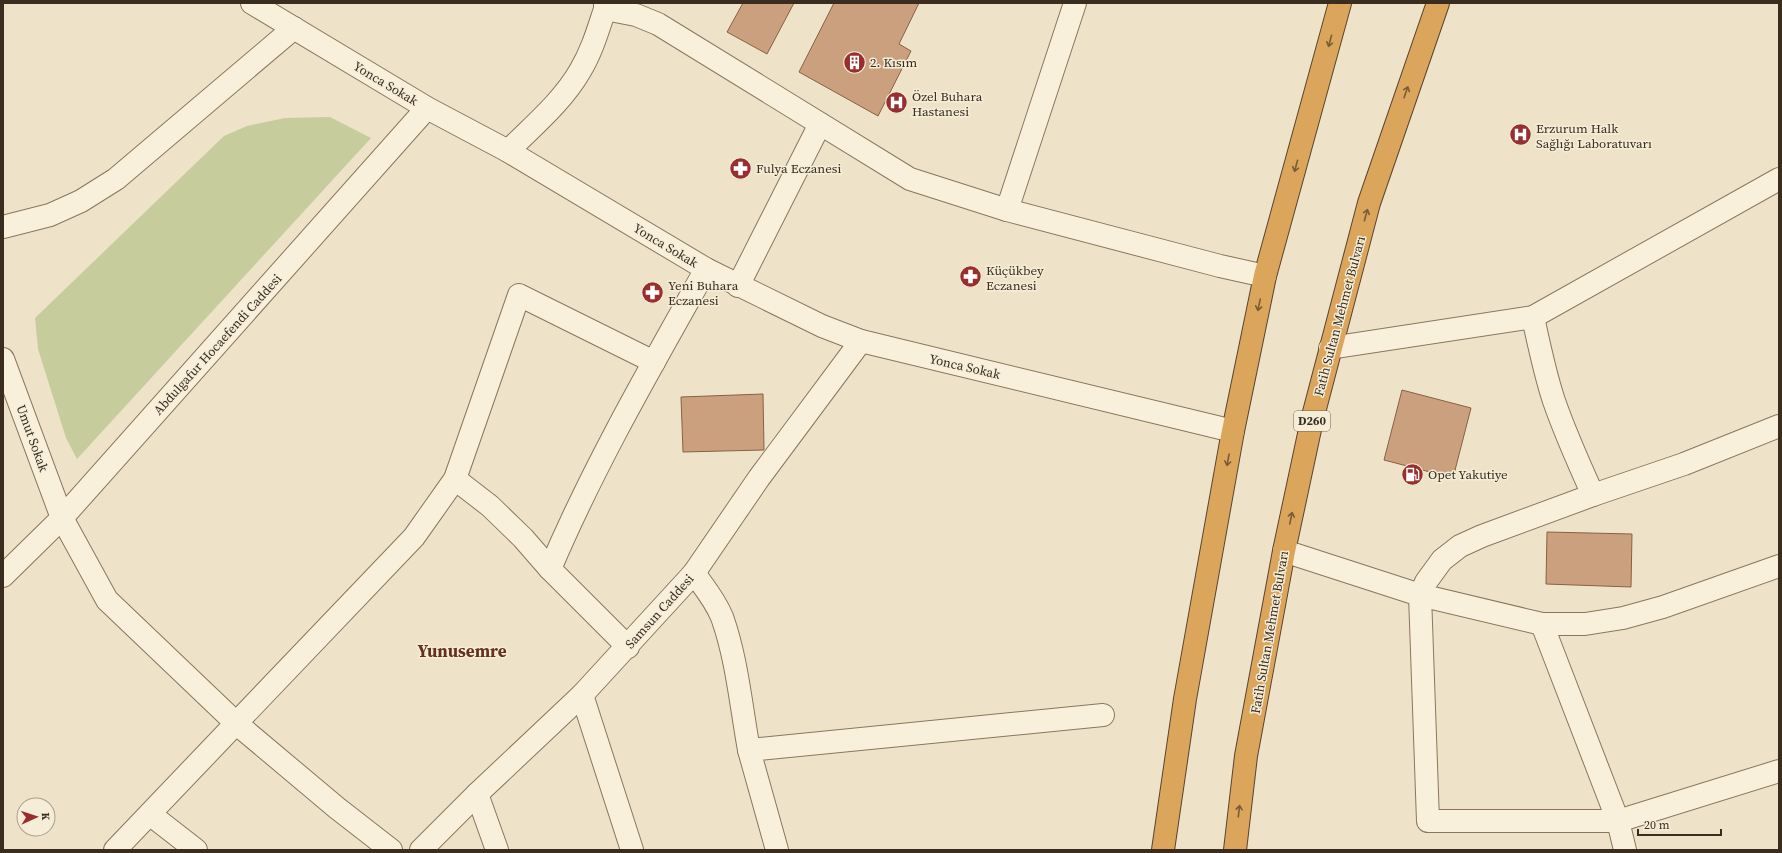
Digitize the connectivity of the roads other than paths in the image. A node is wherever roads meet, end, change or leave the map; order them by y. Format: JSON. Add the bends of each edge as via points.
{"nodes":[{"id":1,"x":252,"y":3,"type":"edge"},
{"id":2,"x":1075,"y":3,"type":"edge"},
{"id":3,"x":1340,"y":3,"type":"edge"},
{"id":4,"x":1438,"y":3,"type":"edge"},
{"id":5,"x":605,"y":6,"type":"edge"},
{"id":6,"x":294,"y":28,"type":"junction"},
{"id":7,"x":427,"y":108,"type":"junction"},
{"id":8,"x":820,"y":124,"type":"junction"},
{"id":9,"x":508,"y":151,"type":"junction"},
{"id":10,"x":1779,"y":179,"type":"edge"},
{"id":11,"x":1007,"y":210,"type":"junction"},
{"id":12,"x":3,"y":227,"type":"edge"},
{"id":13,"x":706,"y":269,"type":"junction"},
{"id":14,"x":1265,"y":276,"type":"junction"},
{"id":15,"x":738,"y":286,"type":"junction"},
{"id":16,"x":1533,"y":317,"type":"junction"},
{"id":17,"x":861,"y":341,"type":"junction"},
{"id":18,"x":1330,"y":348,"type":"junction"},
{"id":19,"x":3,"y":359,"type":"edge"},
{"id":20,"x":654,"y":362,"type":"junction"},
{"id":21,"x":1779,"y":426,"type":"edge"},
{"id":22,"x":1233,"y":431,"type":"junction"},
{"id":23,"x":455,"y":479,"type":"junction"},
{"id":24,"x":1593,"y":494,"type":"junction"},
{"id":25,"x":62,"y":518,"type":"junction"},
{"id":26,"x":1284,"y":551,"type":"junction"},
{"id":27,"x":1779,"y":566,"type":"edge"},
{"id":28,"x":550,"y":569,"type":"junction"},
{"id":29,"x":694,"y":573,"type":"junction"},
{"id":30,"x":3,"y":576,"type":"edge"},
{"id":31,"x":1420,"y":595,"type":"junction"},
{"id":32,"x":1542,"y":624,"type":"junction"},
{"id":33,"x":628,"y":647,"type":"junction"},
{"id":34,"x":582,"y":695,"type":"junction"},
{"id":35,"x":1103,"y":715,"type":"dead end"},
{"id":36,"x":237,"y":724,"type":"junction"},
{"id":37,"x":749,"y":750,"type":"junction"},
{"id":38,"x":1779,"y":771,"type":"edge"},
{"id":39,"x":477,"y":794,"type":"junction"},
{"id":40,"x":151,"y":814,"type":"junction"},
{"id":41,"x":1618,"y":821,"type":"junction"},
{"id":42,"x":1165,"y":841,"type":"edge"},
{"id":43,"x":1239,"y":845,"type":"edge"},
{"id":44,"x":115,"y":850,"type":"edge"},
{"id":45,"x":196,"y":850,"type":"edge"},
{"id":46,"x":391,"y":850,"type":"edge"},
{"id":47,"x":421,"y":850,"type":"edge"},
{"id":48,"x":497,"y":850,"type":"edge"},
{"id":49,"x":632,"y":850,"type":"edge"},
{"id":50,"x":777,"y":850,"type":"edge"},
{"id":51,"x":1152,"y":850,"type":"edge"},
{"id":52,"x":1625,"y":850,"type":"edge"}],
"edges":[{"from":1,"to":6,"type":"street","name":"Yonca Sokak"},
{"from":2,"to":11,"type":"street"},
{"from":3,"to":14,"type":"highway","one_way":true},
{"from":18,"to":4,"type":"highway","name":"Fatih Sultan Mehmet Bulvarı","number":"D260","one_way":true,"via":[[1369,203]]},
{"from":5,"to":8,"type":"street","via":[[658,24]]},
{"from":5,"to":9,"type":"street","via":[[594,44],[579,72],[553,106]]},
{"from":6,"to":7,"type":"street","name":"Yonca Sokak"},
{"from":6,"to":12,"type":"street","via":[[116,178],[81,201],[50,215]]},
{"from":7,"to":9,"type":"street","name":"Yonca Sokak"},
{"from":7,"to":25,"type":"street","name":"Abdulgafur Hocaefendi Caddesi"},
{"from":8,"to":11,"type":"street","via":[[910,179]]},
{"from":8,"to":15,"type":"street"},
{"from":9,"to":13,"type":"street","name":"Yonca Sokak"},
{"from":10,"to":16,"type":"street"},
{"from":11,"to":14,"type":"street"},
{"from":13,"to":15,"type":"street","name":"Yonca Sokak"},
{"from":13,"to":20,"type":"street"},
{"from":14,"to":22,"type":"highway","one_way":true},
{"from":15,"to":17,"type":"street","name":"Yonca Sokak","via":[[822,326]]},
{"from":16,"to":18,"type":"street"},
{"from":16,"to":24,"type":"street","via":[[1554,400],[1571,448]]},
{"from":17,"to":22,"type":"street","name":"Yonca Sokak"},
{"from":17,"to":29,"type":"street","name":"Samsun Caddesi","via":[[759,478]]},
{"from":26,"to":18,"type":"highway","name":"Fatih Sultan Mehmet Bulvarı","number":"D260","one_way":true},
{"from":19,"to":25,"type":"street","name":"Umut Sokak"},
{"from":20,"to":23,"type":"street","via":[[519,295]]},
{"from":20,"to":28,"type":"street","via":[[575,511]]},
{"from":21,"to":24,"type":"street","via":[[1684,464]]},
{"from":22,"to":42,"type":"highway","one_way":true,"via":[[1185,699]]},
{"from":23,"to":28,"type":"street","via":[[490,506]]},
{"from":23,"to":36,"type":"street","via":[[414,537]]},
{"from":24,"to":31,"type":"street","via":[[1460,546],[1442,560]]},
{"from":25,"to":30,"type":"street","name":"Abdulgafur Hocaefendi Caddesi"},
{"from":25,"to":36,"type":"street","name":"Umut Sokak","via":[[107,600]]},
{"from":26,"to":31,"type":"street"},
{"from":43,"to":26,"type":"highway","name":"Fatih Sultan Mehmet Bulvarı","number":"D260","one_way":true,"via":[[1246,756]]},
{"from":27,"to":32,"type":"street","via":[[1663,607],[1623,618],[1585,624]]},
{"from":28,"to":33,"type":"street"},
{"from":29,"to":33,"type":"street","name":"Samsun Caddesi"},
{"from":29,"to":37,"type":"street","via":[[711,595],[722,616]]},
{"from":31,"to":32,"type":"street"},
{"from":31,"to":41,"type":"street","via":[[1428,820]]},
{"from":32,"to":41,"type":"street"},
{"from":33,"to":34,"type":"street","name":"Samsun Caddesi"},
{"from":34,"to":39,"type":"street","name":"Samsun Caddesi"},
{"from":34,"to":49,"type":"street"},
{"from":35,"to":37,"type":"street"},
{"from":36,"to":40,"type":"street"},
{"from":36,"to":46,"type":"street","name":"Umut Sokak"},
{"from":37,"to":50,"type":"street"},
{"from":38,"to":41,"type":"street"},
{"from":39,"to":47,"type":"street","name":"Samsun Caddesi"},
{"from":39,"to":48,"type":"street"},
{"from":40,"to":44,"type":"street"},
{"from":40,"to":45,"type":"street"},
{"from":41,"to":52,"type":"street"},
{"from":42,"to":51,"type":"street"}]}
